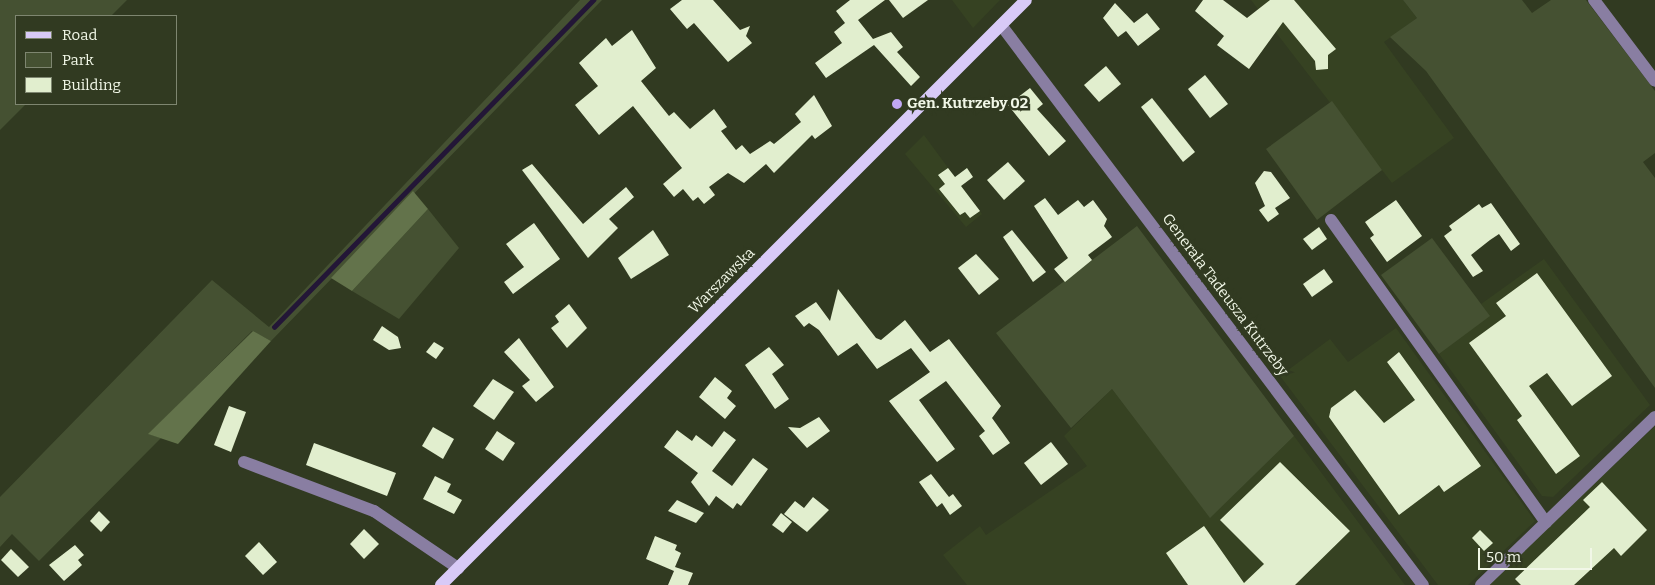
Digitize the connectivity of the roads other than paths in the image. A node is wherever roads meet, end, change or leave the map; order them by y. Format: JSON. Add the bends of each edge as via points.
{"nodes":[{"id":1,"x":1026,"y":0,"type":"edge"},
{"id":2,"x":1594,"y":0,"type":"edge"},
{"id":3,"x":1001,"y":25,"type":"junction"},
{"id":4,"x":1655,"y":81,"type":"edge"},
{"id":5,"x":1330,"y":220,"type":"dead end"},
{"id":6,"x":1655,"y":417,"type":"edge"},
{"id":7,"x":244,"y":462,"type":"dead end"},
{"id":8,"x":1546,"y":522,"type":"junction"},
{"id":9,"x":458,"y":568,"type":"junction"},
{"id":10,"x":441,"y":585,"type":"edge"},
{"id":11,"x":1424,"y":585,"type":"edge"},
{"id":12,"x":1481,"y":585,"type":"edge"}],
"edges":[{"from":1,"to":3,"type":"main road","name":"Warszawska"},
{"from":2,"to":4,"type":"street"},
{"from":3,"to":9,"type":"main road","name":"Warszawska"},
{"from":3,"to":11,"type":"street","name":"Generała Tadeusza Kutrzeby"},
{"from":5,"to":8,"type":"street"},
{"from":6,"to":8,"type":"street"},
{"from":7,"to":9,"type":"street","via":[[374,511]]},
{"from":8,"to":12,"type":"street"},
{"from":9,"to":10,"type":"main road","name":"Warszawska"}]}
